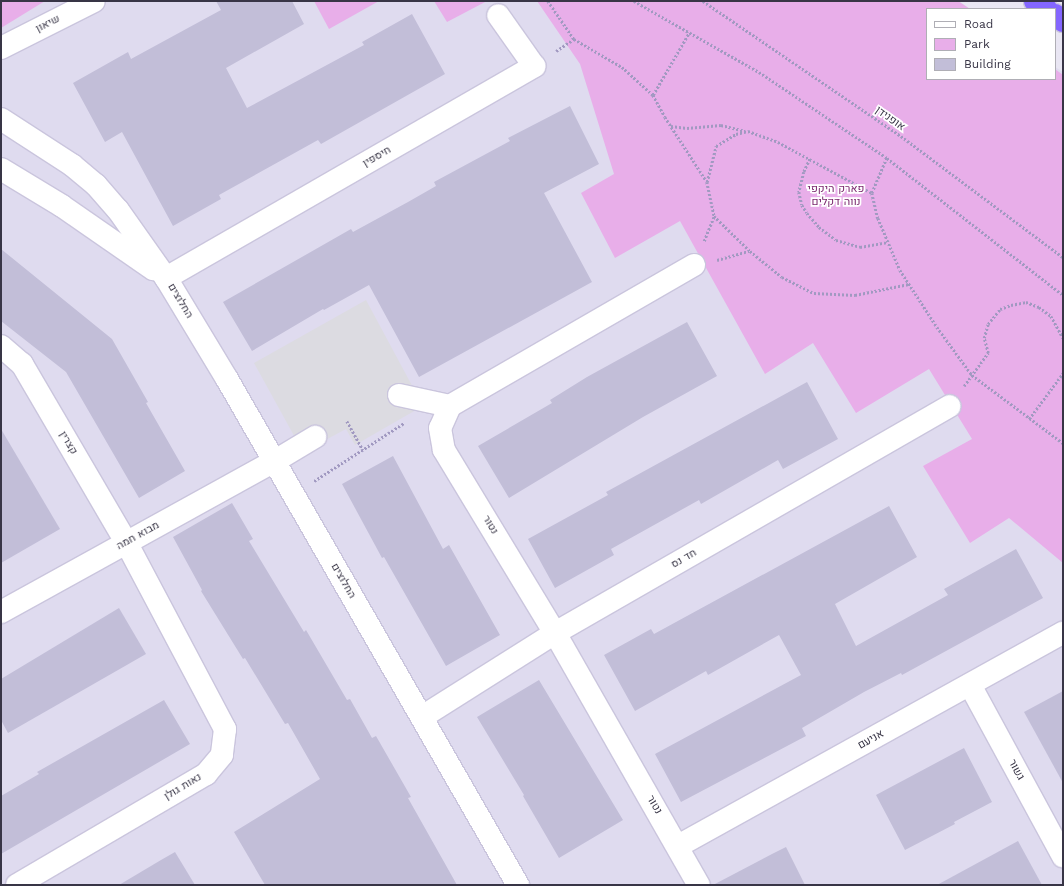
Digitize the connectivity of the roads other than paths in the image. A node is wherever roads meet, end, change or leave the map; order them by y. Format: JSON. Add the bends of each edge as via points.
{"nodes":[{"id":1,"x":94,"y":1,"type":"edge"},
{"id":2,"x":1035,"y":1,"type":"edge"},
{"id":3,"x":1045,"y":8,"type":"edge"},
{"id":4,"x":498,"y":15,"type":"dead end"},
{"id":5,"x":1,"y":48,"type":"edge"},
{"id":6,"x":1,"y":119,"type":"edge"},
{"id":7,"x":1,"y":169,"type":"edge"},
{"id":8,"x":694,"y":265,"type":"road end"},
{"id":9,"x":166,"y":278,"type":"junction"},
{"id":10,"x":2,"y":348,"type":"edge"},
{"id":11,"x":399,"y":395,"type":"dead end"},
{"id":12,"x":450,"y":406,"type":"junction"},
{"id":13,"x":949,"y":406,"type":"road end"},
{"id":14,"x":315,"y":437,"type":"dead end"},
{"id":15,"x":275,"y":461,"type":"junction"},
{"id":16,"x":126,"y":542,"type":"junction"},
{"id":17,"x":1,"y":612,"type":"edge"},
{"id":18,"x":555,"y":633,"type":"junction"},
{"id":19,"x":1063,"y":633,"type":"edge"},
{"id":20,"x":970,"y":685,"type":"junction"},
{"id":21,"x":422,"y":717,"type":"junction"},
{"id":22,"x":678,"y":846,"type":"junction"},
{"id":23,"x":1063,"y":856,"type":"edge"},
{"id":24,"x":17,"y":885,"type":"edge"},
{"id":25,"x":518,"y":885,"type":"edge"},
{"id":26,"x":699,"y":885,"type":"edge"}],
"edges":[{"from":1,"to":5,"type":"street","name":"שיאון"},
{"from":2,"to":3,"type":"highway"},
{"from":4,"to":9,"type":"street","name":"חיספין","via":[[534,66]]},
{"from":6,"to":9,"type":"street","name":"החלוצים","via":[[72,165],[96,185],[118,210]]},
{"from":7,"to":9,"type":"street","name":"החלוצים","via":[[62,206]]},
{"from":8,"to":12,"type":"street"},
{"from":9,"to":15,"type":"street","name":"החלוצים"},
{"from":10,"to":16,"type":"street","name":"קצרין","via":[[22,364]]},
{"from":11,"to":12,"type":"street"},
{"from":12,"to":18,"type":"street","name":"נטור","via":[[440,428],[444,450]]},
{"from":13,"to":18,"type":"street","name":"חד נס"},
{"from":14,"to":15,"type":"street","name":"מבוא חמה"},
{"from":15,"to":16,"type":"street","name":"מבוא חמה"},
{"from":15,"to":21,"type":"street","name":"החלוצים"},
{"from":16,"to":17,"type":"street","name":"מבוא חמה"},
{"from":16,"to":24,"type":"street","name":"נאות גולן","via":[[225,729],[222,754],[206,774]]},
{"from":18,"to":21,"type":"street","name":"חד נס"},
{"from":18,"to":22,"type":"street","name":"נטור"},
{"from":19,"to":20,"type":"street","name":"אניעם"},
{"from":20,"to":22,"type":"street","name":"אניעם"},
{"from":20,"to":23,"type":"street","name":"גשור"},
{"from":21,"to":25,"type":"street","name":"החלוצים"},
{"from":22,"to":26,"type":"street","name":"נטור"}]}
